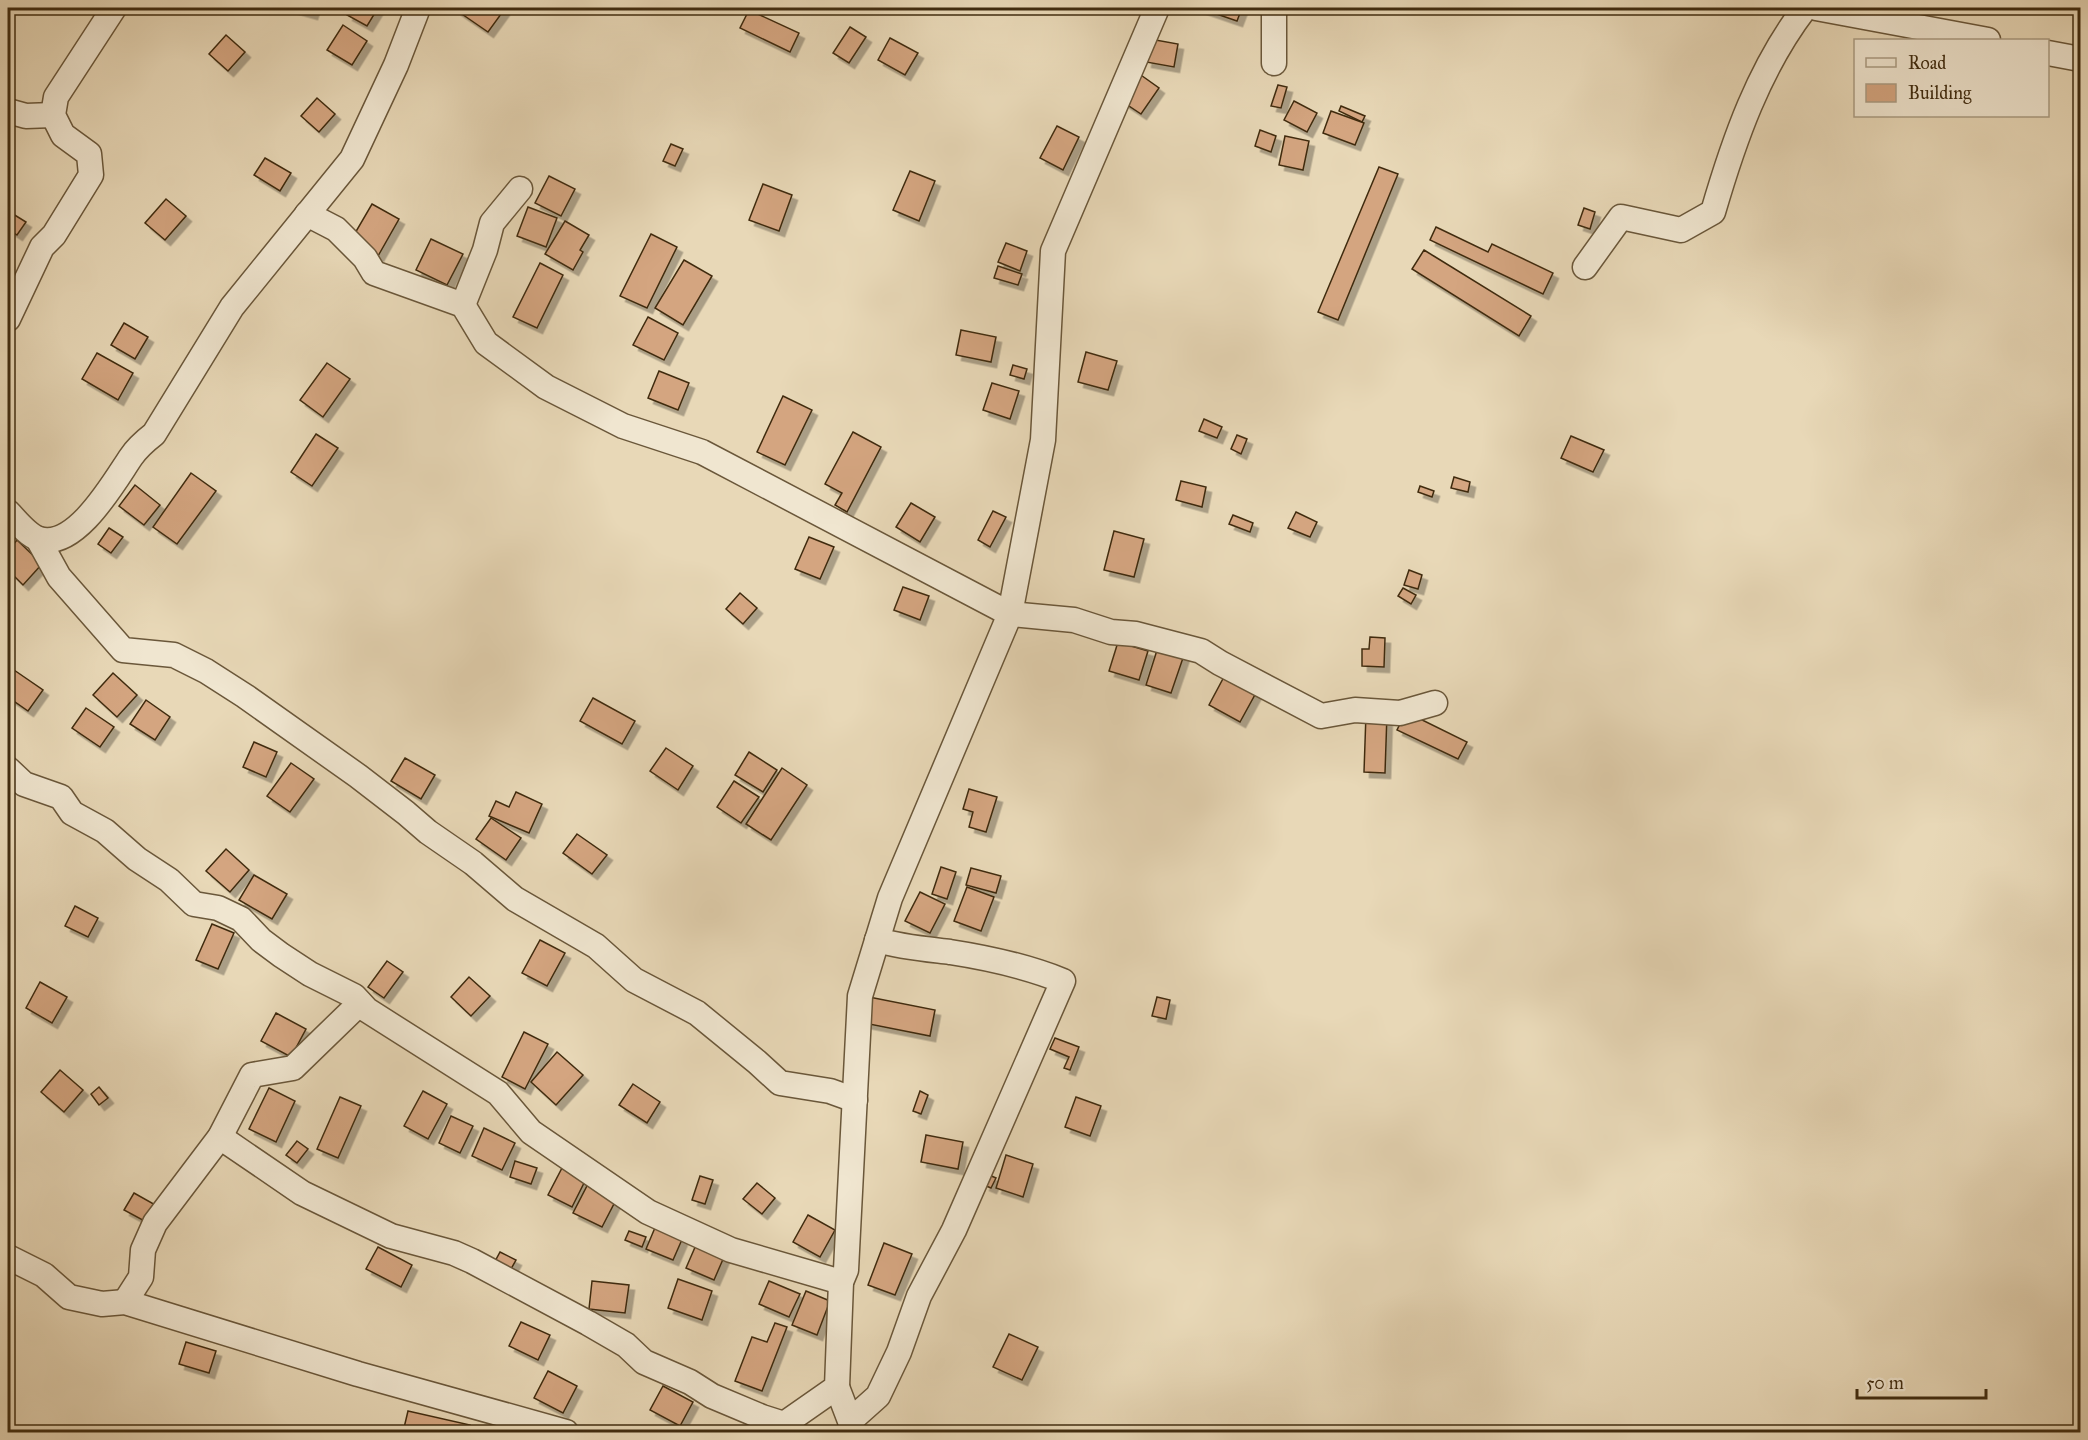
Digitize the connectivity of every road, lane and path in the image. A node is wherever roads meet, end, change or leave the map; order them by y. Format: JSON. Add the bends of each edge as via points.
{"nodes":[{"id":1,"x":114,"y":8,"type":"edge"},
{"id":2,"x":418,"y":8,"type":"edge"},
{"id":3,"x":1157,"y":8,"type":"edge"},
{"id":4,"x":1275,"y":8,"type":"edge"},
{"id":5,"x":1805,"y":8,"type":"edge"},
{"id":6,"x":1816,"y":8,"type":"edge"},
{"id":7,"x":1983,"y":39,"type":"edge"},
{"id":8,"x":2049,"y":52,"type":"edge"},
{"id":9,"x":2080,"y":59,"type":"edge"},
{"id":10,"x":1275,"y":63,"type":"dead end"},
{"id":11,"x":8,"y":111,"type":"edge"},
{"id":12,"x":53,"y":115,"type":"junction"},
{"id":13,"x":520,"y":189,"type":"dead end"},
{"id":14,"x":307,"y":214,"type":"junction"},
{"id":15,"x":1585,"y":267,"type":"dead end"},
{"id":16,"x":463,"y":305,"type":"junction"},
{"id":17,"x":8,"y":319,"type":"edge"},
{"id":18,"x":8,"y":512,"type":"edge"},
{"id":19,"x":42,"y":547,"type":"junction"},
{"id":20,"x":1010,"y":614,"type":"junction"},
{"id":21,"x":1435,"y":703,"type":"dead end"},
{"id":22,"x":8,"y":769,"type":"edge"},
{"id":23,"x":877,"y":940,"type":"junction"},
{"id":24,"x":360,"y":1003,"type":"junction"},
{"id":25,"x":855,"y":1100,"type":"junction"},
{"id":26,"x":220,"y":1137,"type":"junction"},
{"id":27,"x":8,"y":1257,"type":"edge"},
{"id":28,"x":841,"y":1282,"type":"junction"},
{"id":29,"x":125,"y":1302,"type":"junction"},
{"id":30,"x":837,"y":1387,"type":"junction"},
{"id":31,"x":784,"y":1428,"type":"edge"},
{"id":32,"x":566,"y":1432,"type":"edge"}],
"edges":[{"from":1,"to":12,"type":"street","via":[[56,97]]},
{"from":2,"to":14,"type":"street","via":[[352,159]]},
{"from":3,"to":20,"type":"street","via":[[1053,251],[1043,440]]},
{"from":4,"to":10,"type":"street"},
{"from":5,"to":15,"type":"street","via":[[1784,36],[1742,121],[1713,212],[1681,230],[1621,218]]},
{"from":6,"to":7,"type":"street"},
{"from":8,"to":9,"type":"street"},
{"from":11,"to":12,"type":"street","via":[[26,116]]},
{"from":12,"to":17,"type":"street","via":[[63,135],[90,154],[92,175],[54,235],[42,247]]},
{"from":13,"to":16,"type":"street","via":[[492,224]]},
{"from":14,"to":16,"type":"street","via":[[336,229],[374,273]]},
{"from":14,"to":19,"type":"street","via":[[231,307],[154,434],[132,456],[95,511],[63,537]]},
{"from":16,"to":20,"type":"street","via":[[486,343],[546,387],[622,426],[702,452]]},
{"from":18,"to":19,"type":"street"},
{"from":19,"to":25,"type":"street","via":[[59,577],[123,650],[174,655],[206,671],[358,776],[515,899],[596,946],[634,980],[697,1013],[780,1083],[830,1091]]},
{"from":20,"to":21,"type":"street","via":[[1074,620],[1201,651],[1321,716],[1355,710],[1400,713]]},
{"from":20,"to":23,"type":"street","via":[[890,898]]},
{"from":22,"to":24,"type":"street","via":[[24,784],[61,797],[72,813],[105,831],[194,904],[218,908],[242,919],[281,955]]},
{"from":23,"to":25,"type":"street","via":[[860,996]]},
{"from":23,"to":30,"type":"street","via":[[1003,962],[1063,981],[954,1230],[919,1296],[878,1396],[850,1420]]},
{"from":24,"to":26,"type":"street","via":[[293,1068],[252,1075]]},
{"from":24,"to":28,"type":"street","via":[[498,1093],[531,1132],[648,1212],[731,1250]]},
{"from":25,"to":28,"type":"street","via":[[846,1270]]},
{"from":26,"to":29,"type":"street","via":[[155,1223],[143,1250],[141,1277]]},
{"from":26,"to":31,"type":"street","via":[[302,1193],[391,1236],[472,1261],[626,1345],[644,1362]]},
{"from":27,"to":29,"type":"street","via":[[44,1275],[69,1298],[102,1304]]},
{"from":28,"to":30,"type":"street"},
{"from":29,"to":32,"type":"street","via":[[358,1374]]},
{"from":30,"to":31,"type":"street"}]}
